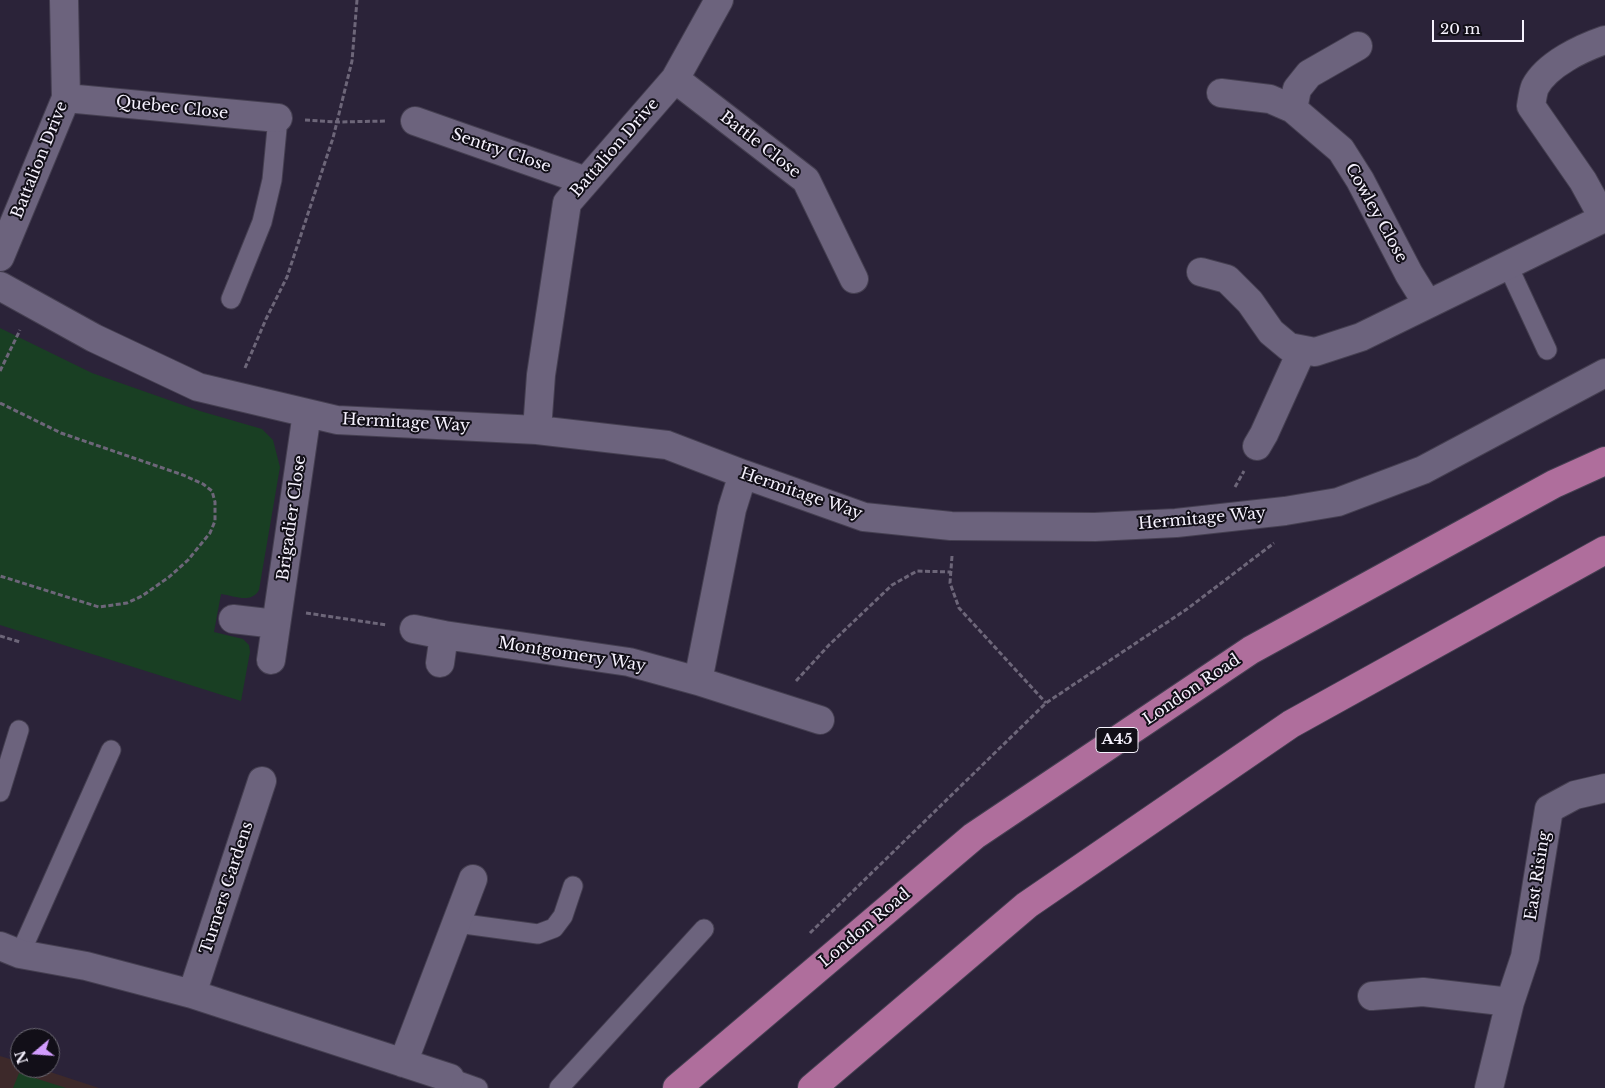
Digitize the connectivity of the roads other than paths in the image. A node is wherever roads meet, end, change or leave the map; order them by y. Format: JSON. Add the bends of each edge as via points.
{"nodes":[{"id":1,"x":64,"y":0,"type":"edge"},
{"id":2,"x":719,"y":0,"type":"edge"},
{"id":3,"x":1605,"y":40,"type":"edge"},
{"id":4,"x":1358,"y":46,"type":"dead end"},
{"id":5,"x":674,"y":78,"type":"junction"},
{"id":6,"x":1221,"y":93,"type":"dead end"},
{"id":7,"x":66,"y":98,"type":"junction"},
{"id":8,"x":1293,"y":109,"type":"junction"},
{"id":9,"x":278,"y":118,"type":"joint"},
{"id":10,"x":415,"y":120,"type":"road end"},
{"id":11,"x":586,"y":181,"type":"junction"},
{"id":12,"x":1602,"y":220,"type":"edge"},
{"id":13,"x":0,"y":257,"type":"edge"},
{"id":14,"x":1508,"y":266,"type":"junction"},
{"id":15,"x":1201,"y":272,"type":"dead end"},
{"id":16,"x":854,"y":279,"type":"dead end"},
{"id":17,"x":0,"y":286,"type":"edge"},
{"id":18,"x":231,"y":299,"type":"dead end"},
{"id":19,"x":1427,"y":303,"type":"junction"},
{"id":20,"x":1302,"y":350,"type":"junction"},
{"id":21,"x":1548,"y":350,"type":"dead end"},
{"id":22,"x":1605,"y":373,"type":"edge"},
{"id":23,"x":307,"y":413,"type":"junction"},
{"id":24,"x":537,"y":430,"type":"junction"},
{"id":25,"x":1257,"y":446,"type":"dead end"},
{"id":26,"x":1605,"y":461,"type":"edge"},
{"id":27,"x":743,"y":474,"type":"junction"},
{"id":28,"x":1605,"y":550,"type":"edge"},
{"id":29,"x":277,"y":616,"type":"junction"},
{"id":30,"x":233,"y":619,"type":"dead end"},
{"id":31,"x":414,"y":629,"type":"road end"},
{"id":32,"x":444,"y":635,"type":"junction"},
{"id":33,"x":271,"y":660,"type":"dead end"},
{"id":34,"x":440,"y":662,"type":"dead end"},
{"id":35,"x":698,"y":681,"type":"junction"},
{"id":36,"x":820,"y":720,"type":"dead end"},
{"id":37,"x":19,"y":730,"type":"dead end"},
{"id":38,"x":111,"y":750,"type":"dead end"},
{"id":39,"x":5,"y":757,"type":"edge"},
{"id":40,"x":262,"y":781,"type":"dead end"},
{"id":41,"x":1605,"y":788,"type":"edge"},
{"id":42,"x":0,"y":792,"type":"edge"},
{"id":43,"x":473,"y":878,"type":"dead end"},
{"id":44,"x":573,"y":886,"type":"dead end"},
{"id":45,"x":457,"y":923,"type":"junction"},
{"id":46,"x":704,"y":929,"type":"dead end"},
{"id":47,"x":10,"y":950,"type":"edge"},
{"id":48,"x":192,"y":994,"type":"junction"},
{"id":49,"x":1372,"y":996,"type":"dead end"},
{"id":50,"x":1510,"y":1002,"type":"junction"},
{"id":51,"x":403,"y":1063,"type":"junction"},
{"id":52,"x":450,"y":1078,"type":"joint"},
{"id":53,"x":478,"y":1088,"type":"edge"},
{"id":54,"x":559,"y":1088,"type":"edge"},
{"id":55,"x":677,"y":1088,"type":"edge"},
{"id":56,"x":812,"y":1088,"type":"edge"},
{"id":57,"x":1489,"y":1088,"type":"edge"}],
"edges":[{"from":1,"to":7,"type":"street","name":"Battalion Drive"},
{"from":2,"to":5,"type":"street","name":"Battalion Drive"},
{"from":3,"to":12,"type":"street","via":[[1584,47],[1545,72],[1534,88],[1531,106],[1583,181]]},
{"from":4,"to":8,"type":"street","via":[[1309,74],[1297,89]]},
{"from":5,"to":11,"type":"street","name":"Battalion Drive"},
{"from":5,"to":16,"type":"street","name":"Battle Close","via":[[806,180]]},
{"from":6,"to":8,"type":"street","name":"Cowley Close","via":[[1270,99]]},
{"from":7,"to":9,"type":"street","name":"Quebec Close"},
{"from":7,"to":13,"type":"street","name":"Battalion Drive"},
{"from":8,"to":19,"type":"street","name":"Cowley Close","via":[[1341,150]]},
{"from":9,"to":18,"type":"lane","via":[[272,180],[262,222]]},
{"from":10,"to":11,"type":"street","name":"Sentry Close"},
{"from":11,"to":24,"type":"street","name":"Battalion Drive","via":[[568,202]]},
{"from":12,"to":14,"type":"street"},
{"from":14,"to":19,"type":"street"},
{"from":14,"to":21,"type":"lane"},
{"from":15,"to":20,"type":"street","via":[[1228,279],[1250,302],[1271,332],[1289,347]]},
{"from":17,"to":23,"type":"street","name":"Hermitage Way","via":[[94,338],[198,387]]},
{"from":19,"to":20,"type":"street","via":[[1361,337],[1315,352]]},
{"from":20,"to":25,"type":"street"},
{"from":22,"to":27,"type":"street","name":"Hermitage Way","via":[[1423,470],[1338,502],[1286,511],[1176,523],[1111,526],[951,526],[864,516]]},
{"from":23,"to":24,"type":"street","name":"Hermitage Way","via":[[337,420]]},
{"from":23,"to":29,"type":"street","name":"Brigadier Close"},
{"from":24,"to":27,"type":"street","name":"Hermitage Way","via":[[667,445]]},
{"from":26,"to":55,"type":"highway","name":"London Road","number":"A45","via":[[1554,484],[1251,650],[991,825]]},
{"from":27,"to":35,"type":"street","via":[[732,509]]},
{"from":28,"to":56,"type":"highway","via":[[1291,724],[1027,905]]},
{"from":29,"to":30,"type":"street"},
{"from":29,"to":33,"type":"street","name":"Brigadier Close"},
{"from":31,"to":32,"type":"street","name":"Montgomery Way"},
{"from":32,"to":34,"type":"street"},
{"from":32,"to":35,"type":"street","name":"Montgomery Way","via":[[629,662]]},
{"from":35,"to":36,"type":"street","name":"Montgomery Way"},
{"from":37,"to":39,"type":"lane"},
{"from":38,"to":47,"type":"lane"},
{"from":39,"to":42,"type":"lane"},
{"from":40,"to":48,"type":"street","name":"Turners Gardens"},
{"from":41,"to":50,"type":"street","name":"East Rising","via":[[1575,795],[1549,809],[1525,956]]},
{"from":43,"to":45,"type":"street"},
{"from":44,"to":45,"type":"lane","via":[[563,916],[554,928],[538,934]]},
{"from":45,"to":51,"type":"street"},
{"from":46,"to":54,"type":"lane"},
{"from":47,"to":48,"type":"street"},
{"from":48,"to":51,"type":"street"},
{"from":49,"to":50,"type":"street","via":[[1423,992]]},
{"from":50,"to":57,"type":"street","name":"East Rising"},
{"from":51,"to":52,"type":"street"},
{"from":52,"to":53,"type":"lane"}]}
